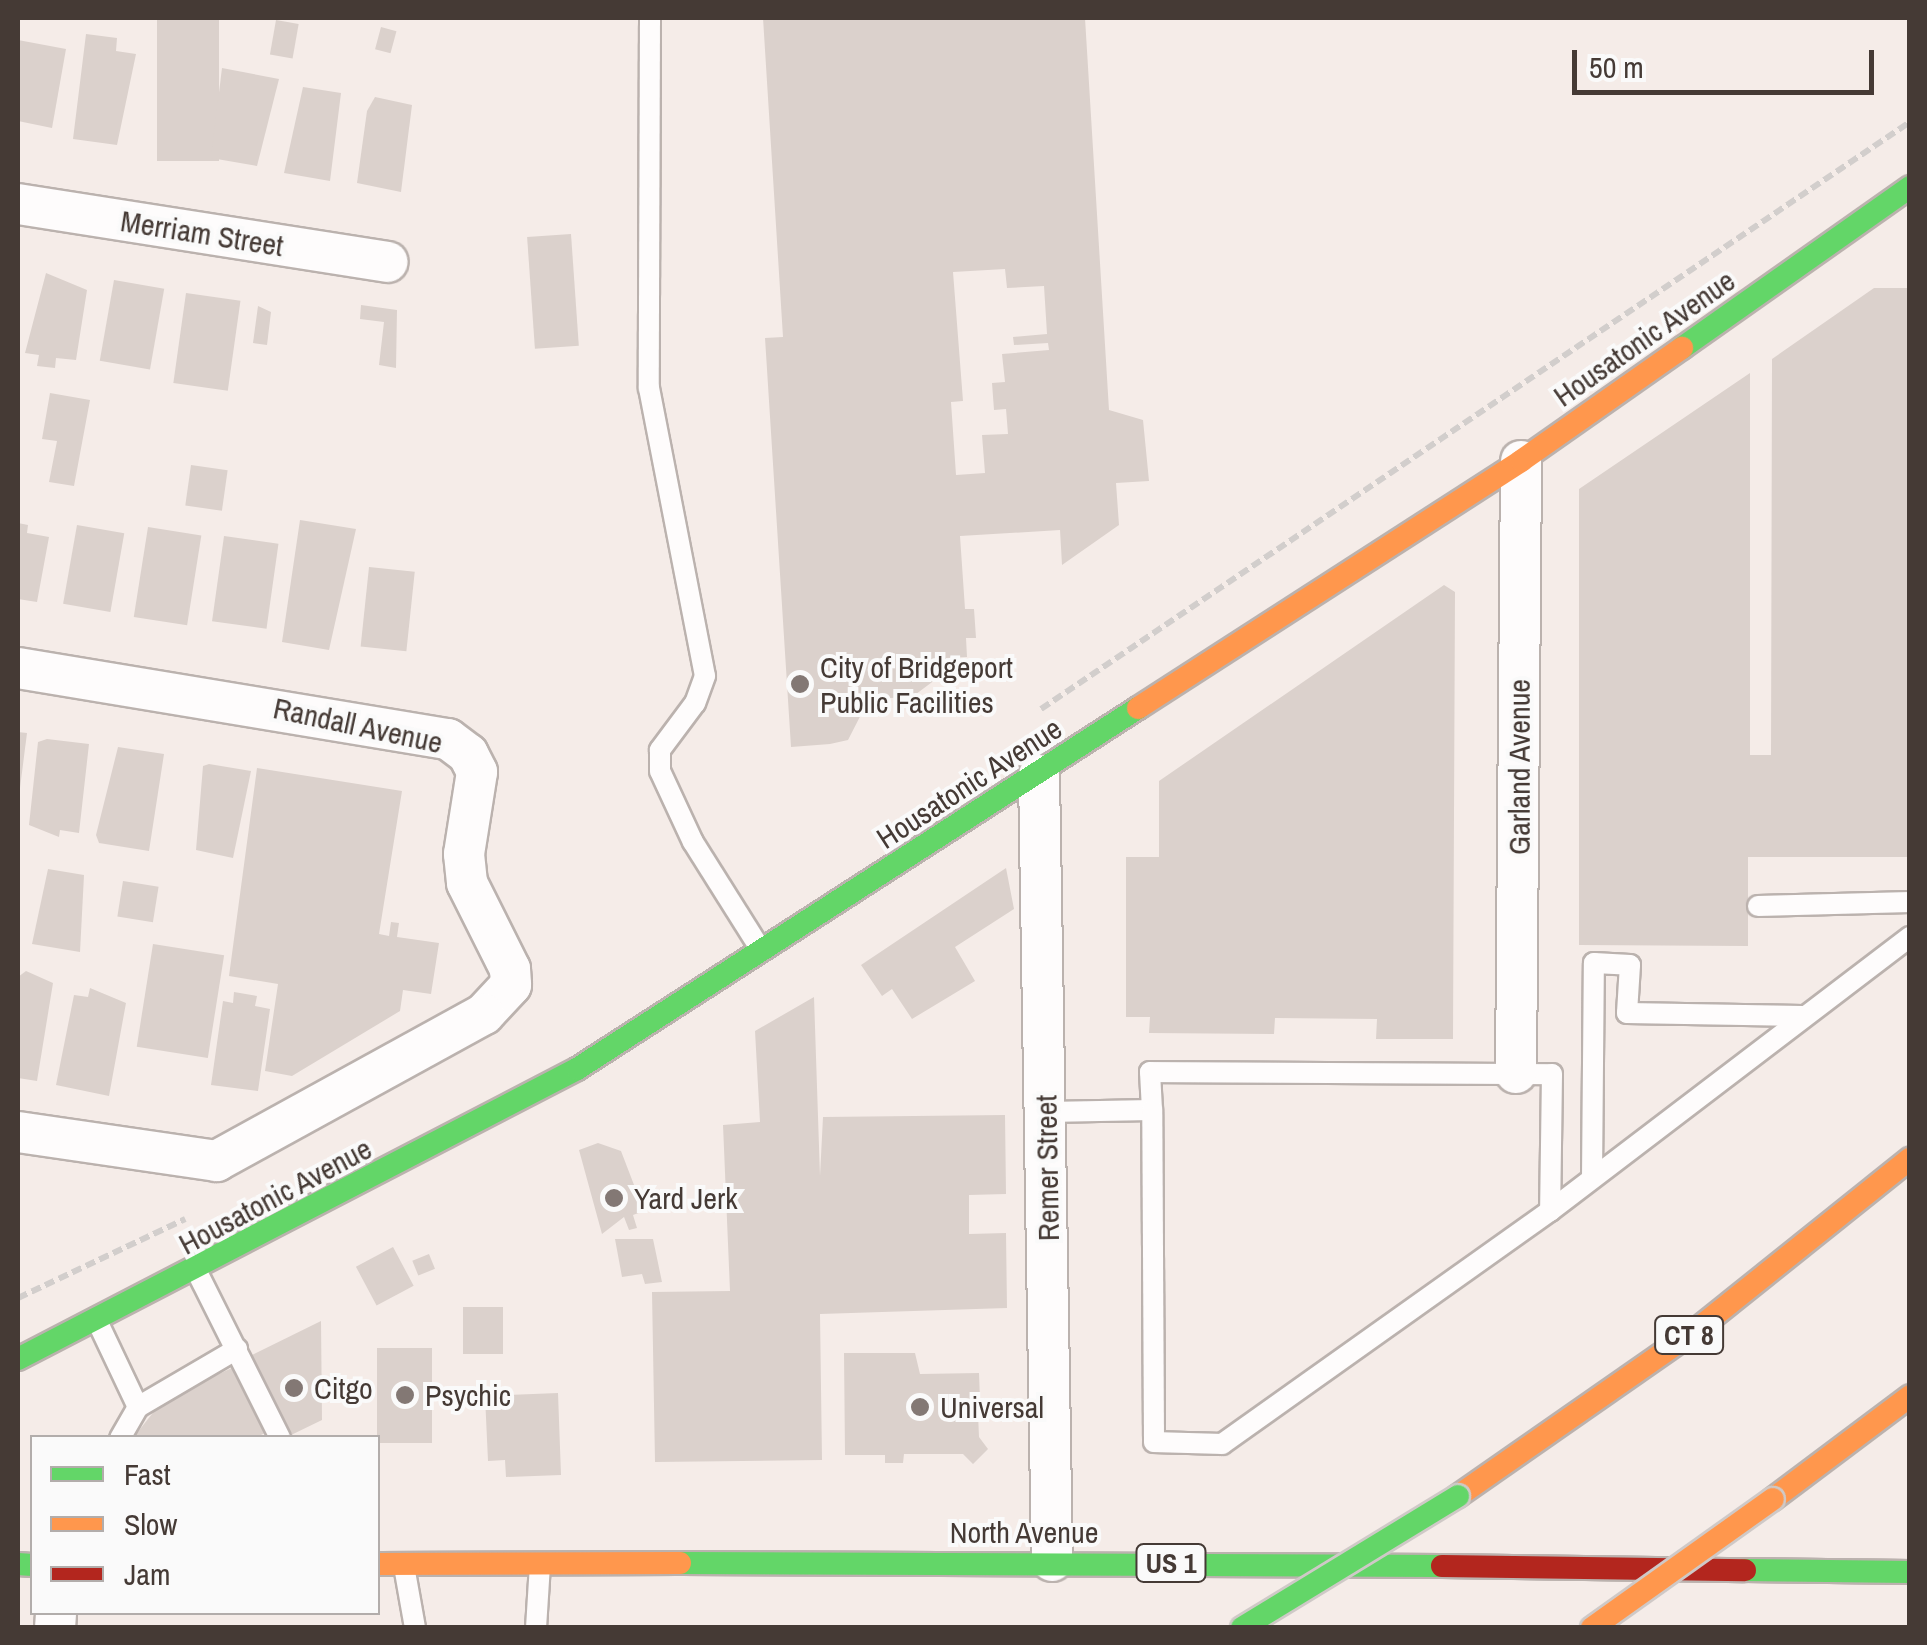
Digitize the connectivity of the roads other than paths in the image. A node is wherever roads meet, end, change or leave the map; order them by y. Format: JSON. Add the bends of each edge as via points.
{"nodes":[{"id":1,"x":650,"y":18,"type":"edge"},
{"id":2,"x":1910,"y":187,"type":"edge"},
{"id":3,"x":18,"y":204,"type":"edge"},
{"id":4,"x":387,"y":262,"type":"dead end"},
{"id":5,"x":1521,"y":461,"type":"junction"},
{"id":6,"x":18,"y":668,"type":"edge"},
{"id":7,"x":1039,"y":775,"type":"junction"},
{"id":8,"x":1910,"y":902,"type":"edge"},
{"id":9,"x":1758,"y":906,"type":"dead end"},
{"id":10,"x":1910,"y":937,"type":"edge"},
{"id":11,"x":762,"y":951,"type":"junction"},
{"id":12,"x":1802,"y":1016,"type":"junction"},
{"id":13,"x":1516,"y":1073,"type":"junction"},
{"id":14,"x":1152,"y":1110,"type":"junction"},
{"id":15,"x":1047,"y":1112,"type":"junction"},
{"id":16,"x":18,"y":1132,"type":"edge"},
{"id":17,"x":1910,"y":1159,"type":"edge"},
{"id":18,"x":1592,"y":1178,"type":"junction"},
{"id":19,"x":1550,"y":1211,"type":"junction"},
{"id":20,"x":196,"y":1272,"type":"junction"},
{"id":21,"x":98,"y":1324,"type":"junction"},
{"id":22,"x":237,"y":1348,"type":"junction"},
{"id":23,"x":18,"y":1359,"type":"edge"},
{"id":24,"x":1910,"y":1396,"type":"edge"},
{"id":25,"x":138,"y":1407,"type":"junction"},
{"id":26,"x":122,"y":1435,"type":"edge"},
{"id":27,"x":279,"y":1435,"type":"edge"},
{"id":28,"x":1052,"y":1561,"type":"junction"},
{"id":29,"x":380,"y":1564,"type":"edge"},
{"id":30,"x":404,"y":1564,"type":"junction"},
{"id":31,"x":540,"y":1564,"type":"junction"},
{"id":32,"x":1910,"y":1572,"type":"edge"},
{"id":33,"x":416,"y":1628,"type":"edge"},
{"id":34,"x":536,"y":1628,"type":"edge"},
{"id":35,"x":1242,"y":1628,"type":"edge"},
{"id":36,"x":1592,"y":1628,"type":"edge"}],
"edges":[{"from":1,"to":11,"type":"lane","via":[[650,388],[705,676],[695,703],[660,750],[660,772],[693,842]]},
{"from":2,"to":5,"type":"main road","name":"Housatonic Avenue"},
{"from":3,"to":4,"type":"street","name":"Merriam Street"},
{"from":5,"to":7,"type":"main road","name":"Housatonic Avenue"},
{"from":5,"to":13,"type":"street","name":"Garland Avenue"},
{"from":6,"to":16,"type":"street","name":"Randall Avenue","via":[[448,739],[468,754],[476,772],[464,854],[467,883],[510,969],[504,996],[484,1014],[217,1161]]},
{"from":7,"to":11,"type":"main road","name":"Housatonic Avenue"},
{"from":7,"to":15,"type":"street","name":"Remer Street"},
{"from":8,"to":9,"type":"lane"},
{"from":10,"to":12,"type":"lane"},
{"from":11,"to":20,"type":"main road","name":"Housatonic Avenue","via":[[577,1069]]},
{"from":12,"to":18,"type":"lane"},
{"from":12,"to":18,"type":"lane","via":[[1627,1013],[1630,965],[1594,963]]},
{"from":13,"to":14,"type":"lane","via":[[1150,1072]]},
{"from":13,"to":19,"type":"lane","via":[[1552,1074]]},
{"from":14,"to":15,"type":"lane"},
{"from":14,"to":19,"type":"lane","via":[[1154,1442],[1222,1444]]},
{"from":15,"to":28,"type":"street","name":"Remer Street"},
{"from":17,"to":35,"type":"main road","number":"CT 8","bridge":true,"via":[[1700,1327],[1458,1496]]},
{"from":18,"to":19,"type":"lane"},
{"from":20,"to":21,"type":"main road","name":"Housatonic Avenue"},
{"from":20,"to":22,"type":"lane"},
{"from":21,"to":23,"type":"main road","name":"Housatonic Avenue"},
{"from":21,"to":25,"type":"lane"},
{"from":22,"to":25,"type":"lane"},
{"from":22,"to":27,"type":"lane"},
{"from":24,"to":36,"type":"main road","bridge":true},
{"from":25,"to":26,"type":"lane"},
{"from":28,"to":31,"type":"main road","name":"North Avenue","number":"US 1"},
{"from":28,"to":32,"type":"main road","name":"North Avenue","number":"US 1"},
{"from":29,"to":30,"type":"main road","name":"North Avenue","number":"US 1"},
{"from":30,"to":31,"type":"main road","name":"North Avenue","number":"US 1"},
{"from":30,"to":33,"type":"lane"},
{"from":31,"to":34,"type":"lane"}]}
